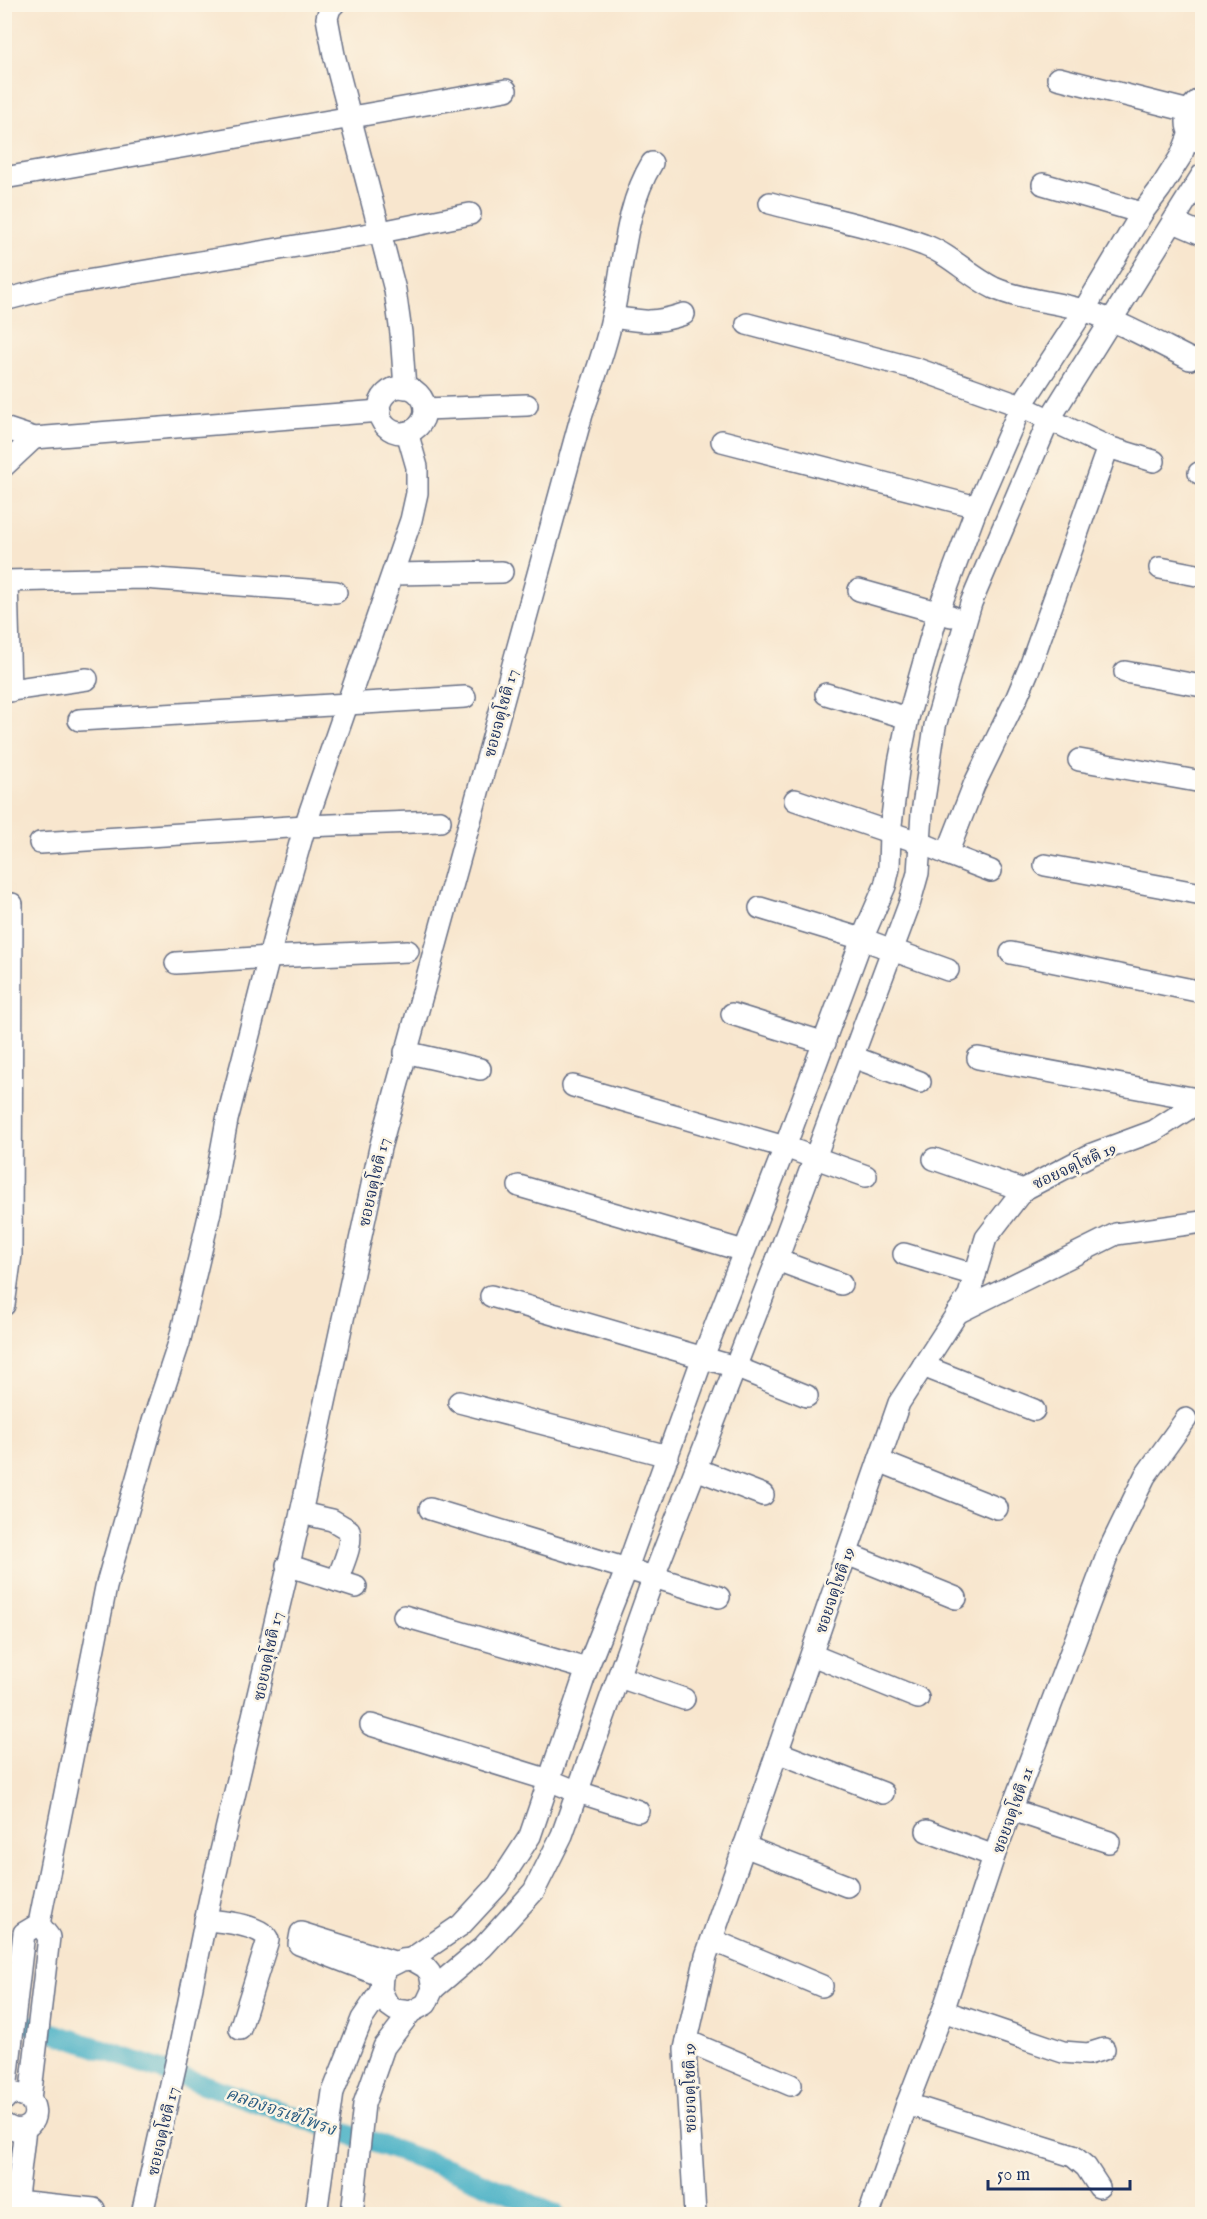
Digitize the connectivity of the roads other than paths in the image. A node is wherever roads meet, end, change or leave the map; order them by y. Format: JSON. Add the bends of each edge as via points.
{"nodes":[{"id":1,"x":334,"y":4,"type":"edge"},
{"id":2,"x":1058,"y":78,"type":"dead end"},
{"id":3,"x":506,"y":90,"type":"dead end"},
{"id":4,"x":1196,"y":105,"type":"edge"},
{"id":5,"x":350,"y":117,"type":"junction"},
{"id":6,"x":1196,"y":139,"type":"edge"},
{"id":7,"x":652,"y":162,"type":"dead end"},
{"id":8,"x":1203,"y":175,"type":"edge"},
{"id":9,"x":4,"y":178,"type":"edge"},
{"id":10,"x":1043,"y":184,"type":"dead end"},
{"id":11,"x":770,"y":203,"type":"dead end"},
{"id":12,"x":1142,"y":213,"type":"junction"},
{"id":13,"x":470,"y":214,"type":"dead end"},
{"id":14,"x":1174,"y":222,"type":"junction"},
{"id":15,"x":381,"y":232,"type":"junction"},
{"id":16,"x":1203,"y":234,"type":"edge"},
{"id":17,"x":4,"y":300,"type":"edge"},
{"id":18,"x":1084,"y":310,"type":"junction"},
{"id":19,"x":684,"y":314,"type":"dead end"},
{"id":20,"x":613,"y":317,"type":"junction"},
{"id":21,"x":1113,"y":320,"type":"junction"},
{"id":22,"x":747,"y":324,"type":"dead end"},
{"id":23,"x":1190,"y":359,"type":"dead end"},
{"id":24,"x":405,"y":388,"type":"junction"},
{"id":25,"x":527,"y":405,"type":"dead end"},
{"id":26,"x":1021,"y":406,"type":"junction"},
{"id":27,"x":425,"y":409,"type":"junction"},
{"id":28,"x":380,"y":411,"type":"junction"},
{"id":29,"x":1049,"y":420,"type":"junction"},
{"id":30,"x":4,"y":428,"type":"edge"},
{"id":31,"x":408,"y":432,"type":"junction"},
{"id":32,"x":34,"y":438,"type":"junction"},
{"id":33,"x":722,"y":441,"type":"dead end"},
{"id":34,"x":1108,"y":447,"type":"junction"},
{"id":35,"x":1154,"y":462,"type":"dead end"},
{"id":36,"x":4,"y":466,"type":"edge"},
{"id":37,"x":976,"y":507,"type":"junction"},
{"id":38,"x":1160,"y":568,"type":"dead end"},
{"id":39,"x":502,"y":572,"type":"dead end"},
{"id":40,"x":394,"y":574,"type":"junction"},
{"id":41,"x":1203,"y":576,"type":"edge"},
{"id":42,"x":6,"y":581,"type":"edge"},
{"id":43,"x":859,"y":590,"type":"dead end"},
{"id":44,"x":336,"y":592,"type":"dead end"},
{"id":45,"x":938,"y":612,"type":"junction"},
{"id":46,"x":966,"y":621,"type":"junction"},
{"id":47,"x":1125,"y":672,"type":"dead end"},
{"id":48,"x":87,"y":679,"type":"dead end"},
{"id":49,"x":1203,"y":686,"type":"edge"},
{"id":50,"x":7,"y":691,"type":"edge"},
{"id":51,"x":826,"y":694,"type":"dead end"},
{"id":52,"x":465,"y":697,"type":"dead end"},
{"id":53,"x":347,"y":704,"type":"junction"},
{"id":54,"x":908,"y":718,"type":"junction"},
{"id":55,"x":79,"y":720,"type":"dead end"},
{"id":56,"x":1079,"y":760,"type":"dead end"},
{"id":57,"x":1203,"y":782,"type":"edge"},
{"id":58,"x":795,"y":800,"type":"dead end"},
{"id":59,"x":440,"y":821,"type":"dead end"},
{"id":60,"x":305,"y":826,"type":"junction"},
{"id":61,"x":890,"y":832,"type":"junction"},
{"id":62,"x":40,"y":843,"type":"dead end"},
{"id":63,"x":921,"y":843,"type":"junction"},
{"id":64,"x":947,"y":854,"type":"junction"},
{"id":65,"x":1045,"y":865,"type":"dead end"},
{"id":66,"x":991,"y":871,"type":"dead end"},
{"id":67,"x":1203,"y":894,"type":"edge"},
{"id":68,"x":12,"y":904,"type":"dead end"},
{"id":69,"x":760,"y":908,"type":"dead end"},
{"id":70,"x":862,"y":939,"type":"junction"},
{"id":71,"x":891,"y":950,"type":"junction"},
{"id":72,"x":408,"y":951,"type":"dead end"},
{"id":73,"x":1011,"y":953,"type":"dead end"},
{"id":74,"x":270,"y":957,"type":"junction"},
{"id":75,"x":176,"y":963,"type":"dead end"},
{"id":76,"x":948,"y":970,"type":"dead end"},
{"id":77,"x":1203,"y":992,"type":"edge"},
{"id":78,"x":732,"y":1014,"type":"dead end"},
{"id":79,"x":825,"y":1043,"type":"junction"},
{"id":80,"x":405,"y":1052,"type":"junction"},
{"id":81,"x":853,"y":1057,"type":"junction"},
{"id":82,"x":978,"y":1059,"type":"dead end"},
{"id":83,"x":480,"y":1069,"type":"dead end"},
{"id":84,"x":920,"y":1082,"type":"dead end"},
{"id":85,"x":573,"y":1086,"type":"dead end"},
{"id":86,"x":1203,"y":1100,"type":"edge"},
{"id":87,"x":785,"y":1147,"type":"junction"},
{"id":88,"x":815,"y":1157,"type":"junction"},
{"id":89,"x":933,"y":1159,"type":"dead end"},
{"id":90,"x":866,"y":1176,"type":"dead end"},
{"id":91,"x":519,"y":1186,"type":"dead end"},
{"id":92,"x":1023,"y":1190,"type":"junction"},
{"id":93,"x":1203,"y":1222,"type":"edge"},
{"id":94,"x":744,"y":1251,"type":"junction"},
{"id":95,"x":904,"y":1254,"type":"dead end"},
{"id":96,"x":777,"y":1260,"type":"junction"},
{"id":97,"x":975,"y":1275,"type":"junction"},
{"id":98,"x":841,"y":1284,"type":"dead end"},
{"id":99,"x":490,"y":1296,"type":"dead end"},
{"id":100,"x":4,"y":1305,"type":"edge"},
{"id":101,"x":956,"y":1314,"type":"junction"},
{"id":102,"x":703,"y":1357,"type":"junction"},
{"id":103,"x":735,"y":1366,"type":"junction"},
{"id":104,"x":923,"y":1366,"type":"junction"},
{"id":105,"x":807,"y":1396,"type":"dead end"},
{"id":106,"x":459,"y":1401,"type":"dead end"},
{"id":107,"x":1034,"y":1410,"type":"dead end"},
{"id":108,"x":1186,"y":1419,"type":"dead end"},
{"id":109,"x":668,"y":1456,"type":"junction"},
{"id":110,"x":879,"y":1461,"type":"junction"},
{"id":111,"x":696,"y":1468,"type":"junction"},
{"id":112,"x":764,"y":1495,"type":"dead end"},
{"id":113,"x":997,"y":1508,"type":"dead end"},
{"id":114,"x":430,"y":1509,"type":"dead end"},
{"id":115,"x":300,"y":1513,"type":"junction"},
{"id":116,"x":847,"y":1554,"type":"junction"},
{"id":117,"x":287,"y":1565,"type":"junction"},
{"id":118,"x":627,"y":1568,"type":"junction"},
{"id":119,"x":654,"y":1576,"type":"junction"},
{"id":120,"x":719,"y":1597,"type":"dead end"},
{"id":121,"x":956,"y":1598,"type":"dead end"},
{"id":122,"x":404,"y":1616,"type":"dead end"},
{"id":123,"x":812,"y":1654,"type":"junction"},
{"id":124,"x":587,"y":1669,"type":"junction"},
{"id":125,"x":619,"y":1677,"type":"junction"},
{"id":126,"x":918,"y":1698,"type":"dead end"},
{"id":127,"x":684,"y":1699,"type":"dead end"},
{"id":128,"x":371,"y":1725,"type":"dead end"},
{"id":129,"x":777,"y":1752,"type":"junction"},
{"id":130,"x":549,"y":1780,"type":"junction"},
{"id":131,"x":578,"y":1792,"type":"junction"},
{"id":132,"x":883,"y":1793,"type":"dead end"},
{"id":133,"x":1012,"y":1810,"type":"junction"},
{"id":134,"x":638,"y":1811,"type":"dead end"},
{"id":135,"x":927,"y":1831,"type":"dead end"},
{"id":136,"x":1109,"y":1842,"type":"dead end"},
{"id":137,"x":744,"y":1846,"type":"junction"},
{"id":138,"x":994,"y":1856,"type":"junction"},
{"id":139,"x":846,"y":1886,"type":"dead end"},
{"id":140,"x":205,"y":1920,"type":"junction"},
{"id":141,"x":39,"y":1924,"type":"junction"},
{"id":142,"x":712,"y":1940,"type":"junction"},
{"id":143,"x":392,"y":1972,"type":"junction"},
{"id":144,"x":822,"y":1986,"type":"dead end"},
{"id":145,"x":433,"y":1989,"type":"junction"},
{"id":146,"x":943,"y":2011,"type":"junction"},
{"id":147,"x":411,"y":2012,"type":"junction"},
{"id":148,"x":240,"y":2029,"type":"dead end"},
{"id":149,"x":687,"y":2041,"type":"junction"},
{"id":150,"x":1104,"y":2049,"type":"dead end"},
{"id":151,"x":791,"y":2085,"type":"dead end"},
{"id":152,"x":31,"y":2089,"type":"junction"},
{"id":153,"x":5,"y":2099,"type":"edge"},
{"id":154,"x":907,"y":2104,"type":"junction"},
{"id":155,"x":10,"y":2126,"type":"edge"},
{"id":156,"x":1099,"y":2187,"type":"dead end"},
{"id":157,"x":16,"y":2208,"type":"edge"},
{"id":158,"x":94,"y":2209,"type":"dead end"},
{"id":159,"x":142,"y":2214,"type":"edge"},
{"id":160,"x":316,"y":2214,"type":"edge"},
{"id":161,"x":352,"y":2214,"type":"edge"},
{"id":162,"x":695,"y":2214,"type":"edge"},
{"id":163,"x":869,"y":2214,"type":"edge"}],
"edges":[{"from":1,"to":5,"type":"street","via":[[327,18]]},
{"from":2,"to":4,"type":"street"},
{"from":3,"to":5,"type":"street"},
{"from":4,"to":6,"type":"street","via":[[1187,126]]},
{"from":5,"to":9,"type":"street"},
{"from":5,"to":15,"type":"street"},
{"from":6,"to":12,"type":"street"},
{"from":7,"to":20,"type":"street","name":"ซอยจตุโชติ 17","via":[[629,224]]},
{"from":8,"to":14,"type":"street"},
{"from":10,"to":12,"type":"street"},
{"from":11,"to":18,"type":"street","via":[[925,245],[994,288]]},
{"from":12,"to":18,"type":"street"},
{"from":13,"to":15,"type":"street"},
{"from":14,"to":16,"type":"street"},
{"from":14,"to":21,"type":"street"},
{"from":15,"to":17,"type":"street","via":[[62,285]]},
{"from":15,"to":24,"type":"street","via":[[395,290]]},
{"from":18,"to":21,"type":"street"},
{"from":18,"to":26,"type":"street"},
{"from":19,"to":20,"type":"street","via":[[645,323]]},
{"from":20,"to":80,"type":"street","name":"ซอยจตุโชติ 17","via":[[582,414]]},
{"from":21,"to":23,"type":"street"},
{"from":21,"to":29,"type":"street"},
{"from":22,"to":26,"type":"street","via":[[917,369]]},
{"from":24,"to":27,"type":"street","via":[[419,394]]},
{"from":24,"to":28,"type":"street","via":[[384,396]]},
{"from":25,"to":27,"type":"street"},
{"from":26,"to":29,"type":"street"},
{"from":26,"to":37,"type":"street"},
{"from":27,"to":31,"type":"street","via":[[421,423]]},
{"from":28,"to":31,"type":"street","via":[[386,426]]},
{"from":28,"to":32,"type":"street"},
{"from":29,"to":34,"type":"street"},
{"from":29,"to":46,"type":"street"},
{"from":30,"to":32,"type":"street"},
{"from":31,"to":40,"type":"street","via":[[417,467],[417,493]]},
{"from":32,"to":36,"type":"street"},
{"from":33,"to":37,"type":"street"},
{"from":34,"to":35,"type":"street"},
{"from":34,"to":64,"type":"street","via":[[1031,663],[974,785]]},
{"from":37,"to":45,"type":"street"},
{"from":38,"to":41,"type":"street"},
{"from":39,"to":40,"type":"street"},
{"from":40,"to":53,"type":"street"},
{"from":42,"to":44,"type":"street","via":[[143,578]]},
{"from":42,"to":50,"type":"street"},
{"from":43,"to":45,"type":"street"},
{"from":45,"to":46,"type":"street"},
{"from":45,"to":54,"type":"street"},
{"from":46,"to":63,"type":"street","via":[[935,726]]},
{"from":47,"to":49,"type":"street"},
{"from":48,"to":50,"type":"street"},
{"from":51,"to":54,"type":"street"},
{"from":52,"to":53,"type":"street"},
{"from":53,"to":55,"type":"street"},
{"from":53,"to":60,"type":"street"},
{"from":54,"to":61,"type":"street"},
{"from":56,"to":57,"type":"street"},
{"from":58,"to":61,"type":"street"},
{"from":59,"to":60,"type":"street"},
{"from":60,"to":62,"type":"street"},
{"from":60,"to":74,"type":"street"},
{"from":61,"to":63,"type":"street"},
{"from":61,"to":70,"type":"street","via":[[885,886]]},
{"from":63,"to":64,"type":"street"},
{"from":63,"to":71,"type":"street","via":[[918,873]]},
{"from":64,"to":66,"type":"street"},
{"from":65,"to":67,"type":"street"},
{"from":68,"to":100,"type":"street","via":[[11,1255]]},
{"from":69,"to":70,"type":"street"},
{"from":70,"to":71,"type":"street"},
{"from":70,"to":79,"type":"street"},
{"from":71,"to":76,"type":"street"},
{"from":71,"to":81,"type":"street"},
{"from":72,"to":74,"type":"street"},
{"from":73,"to":77,"type":"street"},
{"from":74,"to":75,"type":"street"},
{"from":74,"to":141,"type":"street","via":[[227,1120],[179,1343],[106,1587]]},
{"from":78,"to":79,"type":"street"},
{"from":79,"to":87,"type":"street"},
{"from":80,"to":83,"type":"street"},
{"from":80,"to":115,"type":"street","name":"ซอยจตุโชติ 17"},
{"from":81,"to":84,"type":"street"},
{"from":81,"to":88,"type":"street"},
{"from":82,"to":86,"type":"street"},
{"from":85,"to":87,"type":"street"},
{"from":86,"to":92,"type":"street","name":"ซอยจตุโชติ 19","via":[[1154,1131],[1092,1154]]},
{"from":87,"to":88,"type":"street"},
{"from":87,"to":94,"type":"street"},
{"from":88,"to":90,"type":"street"},
{"from":88,"to":96,"type":"street"},
{"from":89,"to":92,"type":"street"},
{"from":91,"to":94,"type":"street"},
{"from":92,"to":97,"type":"street","name":"ซอยจตุโชติ 19","via":[[986,1239]]},
{"from":93,"to":101,"type":"street","via":[[1116,1234]]},
{"from":94,"to":102,"type":"street"},
{"from":95,"to":97,"type":"street"},
{"from":96,"to":98,"type":"street"},
{"from":96,"to":103,"type":"street"},
{"from":97,"to":101,"type":"street","name":"ซอยจตุโชติ 19"},
{"from":99,"to":102,"type":"street"},
{"from":101,"to":104,"type":"street","name":"ซอยจตุโชติ 19"},
{"from":102,"to":103,"type":"street"},
{"from":102,"to":109,"type":"street"},
{"from":103,"to":105,"type":"street"},
{"from":103,"to":111,"type":"street"},
{"from":104,"to":107,"type":"street"},
{"from":104,"to":110,"type":"street","name":"ซอยจตุโชติ 19","via":[[899,1403]]},
{"from":106,"to":109,"type":"street"},
{"from":108,"to":133,"type":"street","name":"ซอยจตุโชติ 21","via":[[1145,1476],[1110,1548]]},
{"from":109,"to":118,"type":"street"},
{"from":110,"to":113,"type":"street"},
{"from":110,"to":116,"type":"street","name":"ซอยจตุโชติ 19"},
{"from":111,"to":112,"type":"street"},
{"from":111,"to":119,"type":"street"},
{"from":114,"to":118,"type":"street"},
{"from":115,"to":117,"type":"street","name":"ซอยจตุโชติ 17"},
{"from":115,"to":117,"type":"street","via":[[332,1520],[349,1530],[347,1584]]},
{"from":116,"to":121,"type":"street"},
{"from":116,"to":123,"type":"street","name":"ซอยจตุโชติ 19"},
{"from":117,"to":140,"type":"street","name":"ซอยจตุโชติ 17"},
{"from":118,"to":119,"type":"street"},
{"from":118,"to":124,"type":"street"},
{"from":119,"to":120,"type":"street"},
{"from":119,"to":125,"type":"street"},
{"from":122,"to":124,"type":"street"},
{"from":123,"to":126,"type":"street"},
{"from":123,"to":129,"type":"street","name":"ซอยจตุโชติ 19"},
{"from":124,"to":130,"type":"street"},
{"from":125,"to":127,"type":"street"},
{"from":125,"to":131,"type":"street"},
{"from":128,"to":130,"type":"street"},
{"from":129,"to":132,"type":"street"},
{"from":129,"to":137,"type":"street","name":"ซอยจตุโชติ 19"},
{"from":130,"to":131,"type":"street"},
{"from":130,"to":143,"type":"street","via":[[530,1836],[498,1885],[461,1925]]},
{"from":131,"to":134,"type":"street"},
{"from":131,"to":145,"type":"street","via":[[562,1836],[534,1892],[483,1947]]},
{"from":133,"to":136,"type":"street"},
{"from":133,"to":138,"type":"street","name":"ซอยจตุโชติ 21"},
{"from":135,"to":138,"type":"street"},
{"from":137,"to":139,"type":"street"},
{"from":137,"to":142,"type":"street","name":"ซอยจตุโชติ 19"},
{"from":138,"to":146,"type":"street","name":"ซอยจตุโชติ 21"},
{"from":140,"to":148,"type":"street","via":[[262,1931],[267,1936]]},
{"from":140,"to":159,"type":"street","name":"ซอยจตุโชติ 17"},
{"from":141,"to":152,"type":"street","via":[[49,1937]]},
{"from":141,"to":153,"type":"street","via":[[24,1933]]},
{"from":142,"to":144,"type":"street"},
{"from":142,"to":149,"type":"street","name":"ซอยจตุโชติ 19"},
{"from":143,"to":145,"type":"street","via":[[425,1967]]},
{"from":143,"to":147,"type":"street","via":[[388,2005]]},
{"from":143,"to":160,"type":"street","via":[[362,2019],[333,2092]]},
{"from":145,"to":147,"type":"street","via":[[426,2004]]},
{"from":146,"to":150,"type":"street","via":[[1063,2052],[1088,2054]]},
{"from":146,"to":154,"type":"street","name":"ซอยจตุโชติ 21"},
{"from":147,"to":161,"type":"street","via":[[384,2047],[364,2104]]},
{"from":149,"to":151,"type":"street"},
{"from":149,"to":162,"type":"street","name":"ซอยจตุโชติ 19"},
{"from":152,"to":153,"type":"street"},
{"from":152,"to":155,"type":"street","via":[[35,2118]]},
{"from":154,"to":156,"type":"street","via":[[1073,2157],[1086,2167]]},
{"from":154,"to":163,"type":"street","name":"ซอยจตุโชติ 21"},
{"from":155,"to":157,"type":"street"},
{"from":157,"to":158,"type":"street"}]}
